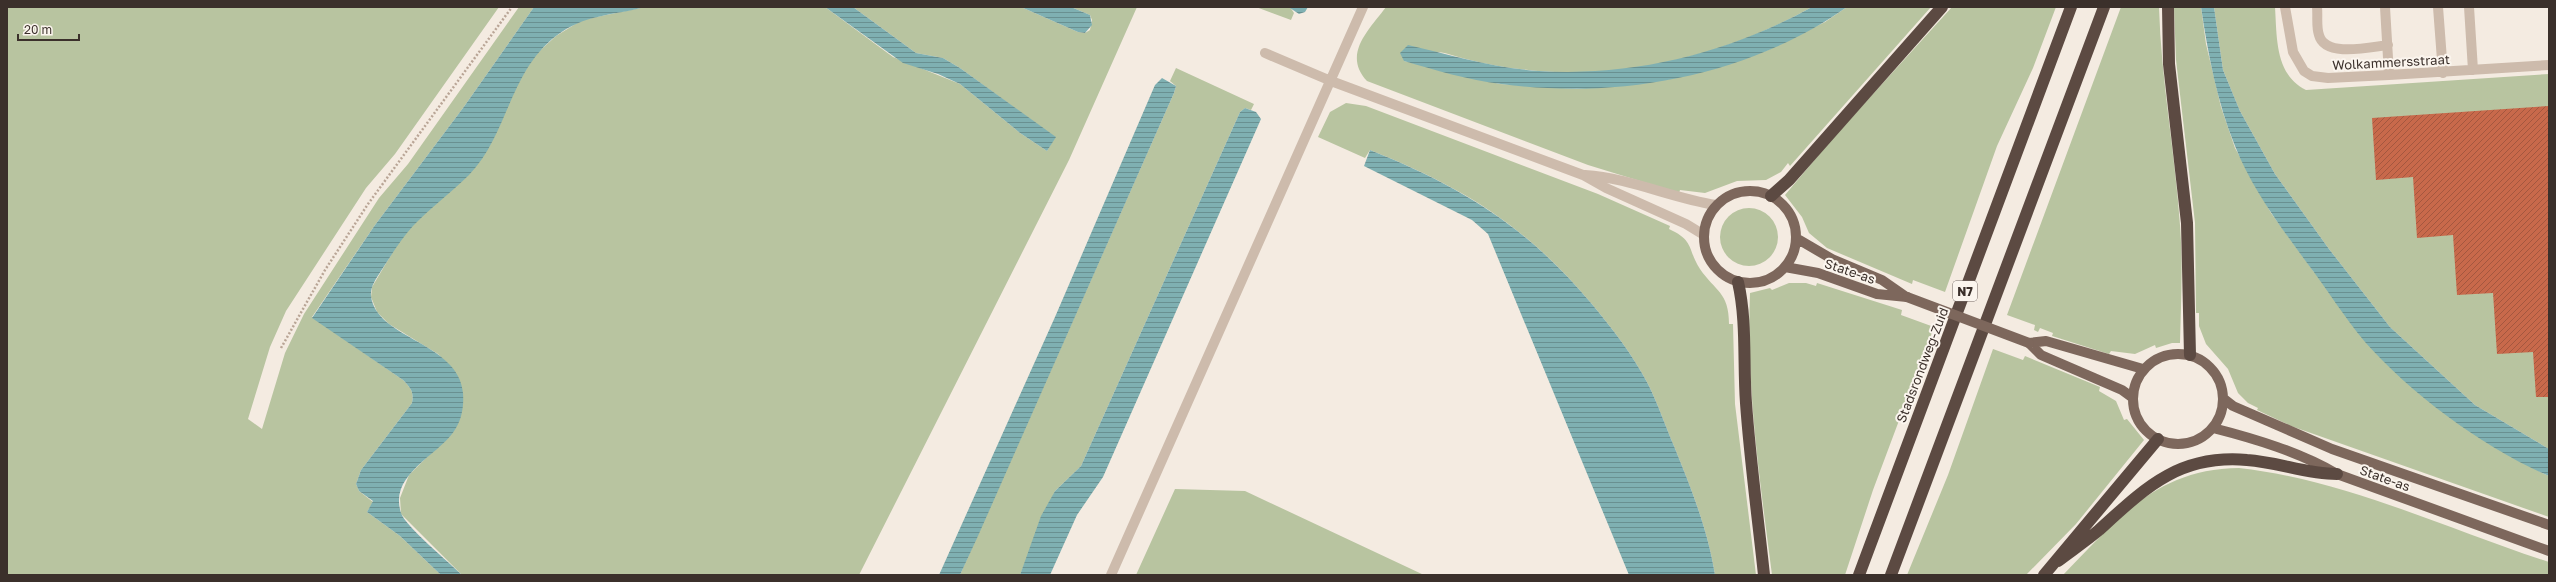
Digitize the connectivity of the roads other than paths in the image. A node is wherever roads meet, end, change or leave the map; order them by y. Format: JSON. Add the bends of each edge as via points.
{"nodes":[{"id":1,"x":1363,"y":7,"type":"edge"},
{"id":2,"x":1942,"y":7,"type":"edge"},
{"id":3,"x":2072,"y":7,"type":"edge"},
{"id":4,"x":2104,"y":7,"type":"edge"},
{"id":5,"x":2168,"y":7,"type":"edge"},
{"id":6,"x":2285,"y":7,"type":"edge"},
{"id":7,"x":2317,"y":7,"type":"edge"},
{"id":8,"x":2385,"y":7,"type":"edge"},
{"id":9,"x":2438,"y":7,"type":"edge"},
{"id":10,"x":2469,"y":7,"type":"edge"},
{"id":11,"x":2388,"y":45,"type":"junction"},
{"id":12,"x":1265,"y":52,"type":"dead end"},
{"id":13,"x":2549,"y":65,"type":"edge"},
{"id":14,"x":2473,"y":70,"type":"junction"},
{"id":15,"x":2443,"y":73,"type":"junction"},
{"id":16,"x":2389,"y":75,"type":"junction"},
{"id":17,"x":1331,"y":81,"type":"junction"},
{"id":18,"x":1583,"y":175,"type":"junction"},
{"id":19,"x":1771,"y":196,"type":"junction"},
{"id":20,"x":1716,"y":206,"type":"junction"},
{"id":21,"x":1704,"y":235,"type":"junction"},
{"id":22,"x":1796,"y":238,"type":"junction"},
{"id":23,"x":1785,"y":267,"type":"junction"},
{"id":24,"x":1738,"y":282,"type":"junction"},
{"id":25,"x":1907,"y":297,"type":"junction"},
{"id":26,"x":2029,"y":343,"type":"junction"},
{"id":27,"x":2190,"y":355,"type":"junction"},
{"id":28,"x":2143,"y":369,"type":"junction"},
{"id":29,"x":2133,"y":398,"type":"junction"},
{"id":30,"x":2224,"y":399,"type":"junction"},
{"id":31,"x":2214,"y":428,"type":"junction"},
{"id":32,"x":2158,"y":439,"type":"junction"},
{"id":33,"x":2337,"y":474,"type":"junction"},
{"id":34,"x":2549,"y":525,"type":"edge"},
{"id":35,"x":2549,"y":551,"type":"edge"},
{"id":36,"x":2058,"y":561,"type":"junction"},
{"id":37,"x":1110,"y":575,"type":"edge"},
{"id":38,"x":1764,"y":575,"type":"edge"},
{"id":39,"x":1859,"y":575,"type":"edge"},
{"id":40,"x":1891,"y":575,"type":"edge"},
{"id":41,"x":2044,"y":575,"type":"edge"}],
"edges":[{"from":1,"to":17,"type":"street"},
{"from":2,"to":19,"type":"highway"},
{"from":3,"to":39,"type":"highway","name":"Stadsrondweg-Zuid","number":"N7"},
{"from":4,"to":40,"type":"highway","number":"N7"},
{"from":5,"to":27,"type":"highway","via":[[2169,64],[2187,223]]},
{"from":6,"to":16,"type":"street","name":"Wolkammersstraat","via":[[2290,43],[2296,61],[2304,71],[2312,76],[2328,78]]},
{"from":7,"to":11,"type":"street","via":[[2319,36],[2325,45],[2335,50]]},
{"from":8,"to":11,"type":"street"},
{"from":9,"to":15,"type":"street"},
{"from":10,"to":14,"type":"street"},
{"from":11,"to":16,"type":"street"},
{"from":12,"to":17,"type":"street"},
{"from":13,"to":14,"type":"street","name":"Wolkammersstraat"},
{"from":14,"to":15,"type":"street","name":"Wolkammersstraat"},
{"from":15,"to":16,"type":"street","name":"Wolkammersstraat"},
{"from":17,"to":18,"type":"street"},
{"from":17,"to":37,"type":"street"},
{"from":18,"to":20,"type":"street","via":[[1610,176]]},
{"from":18,"to":21,"type":"street"},
{"from":19,"to":20,"type":"main road","via":[[1748,191],[1731,195]]},
{"from":19,"to":22,"type":"main road","via":[[1789,214]]},
{"from":20,"to":21,"type":"main road","via":[[1709,215]]},
{"from":21,"to":24,"type":"main road","via":[[1710,261],[1727,278]]},
{"from":22,"to":23,"type":"main road","via":[[1795,248]]},
{"from":22,"to":25,"type":"main road","name":"State-as","via":[[1832,259],[1882,280]]},
{"from":23,"to":24,"type":"main road","via":[[1771,278],[1760,282]]},
{"from":23,"to":25,"type":"main road","name":"State-as","via":[[1818,273],[1877,294]]},
{"from":24,"to":38,"type":"highway","via":[[1743,302],[1744,377],[1750,458]]},
{"from":25,"to":26,"type":"main road","name":"State-as","bridge":true},
{"from":26,"to":28,"type":"main road","name":"State-as","via":[[2046,341]]},
{"from":26,"to":29,"type":"main road","name":"State-as","via":[[2042,355],[2122,390]]},
{"from":27,"to":28,"type":"main road","via":[[2160,357]]},
{"from":27,"to":30,"type":"main road","via":[[2202,359],[2214,372]]},
{"from":28,"to":29,"type":"main road","via":[[2134,387]]},
{"from":29,"to":32,"type":"main road","via":[[2137,417],[2149,433]]},
{"from":30,"to":31,"type":"main road"},
{"from":30,"to":34,"type":"main road","name":"State-as","via":[[2246,412],[2332,449]]},
{"from":31,"to":32,"type":"main road","via":[[2188,443],[2167,443]]},
{"from":31,"to":33,"type":"main road","name":"State-as","via":[[2255,439],[2314,461]]},
{"from":32,"to":36,"type":"highway","via":[[2087,521]]},
{"from":33,"to":35,"type":"main road","name":"State-as"},
{"from":33,"to":36,"type":"highway","via":[[2315,474],[2248,460],[2223,459],[2200,463],[2161,478]]},
{"from":36,"to":41,"type":"highway"}]}
